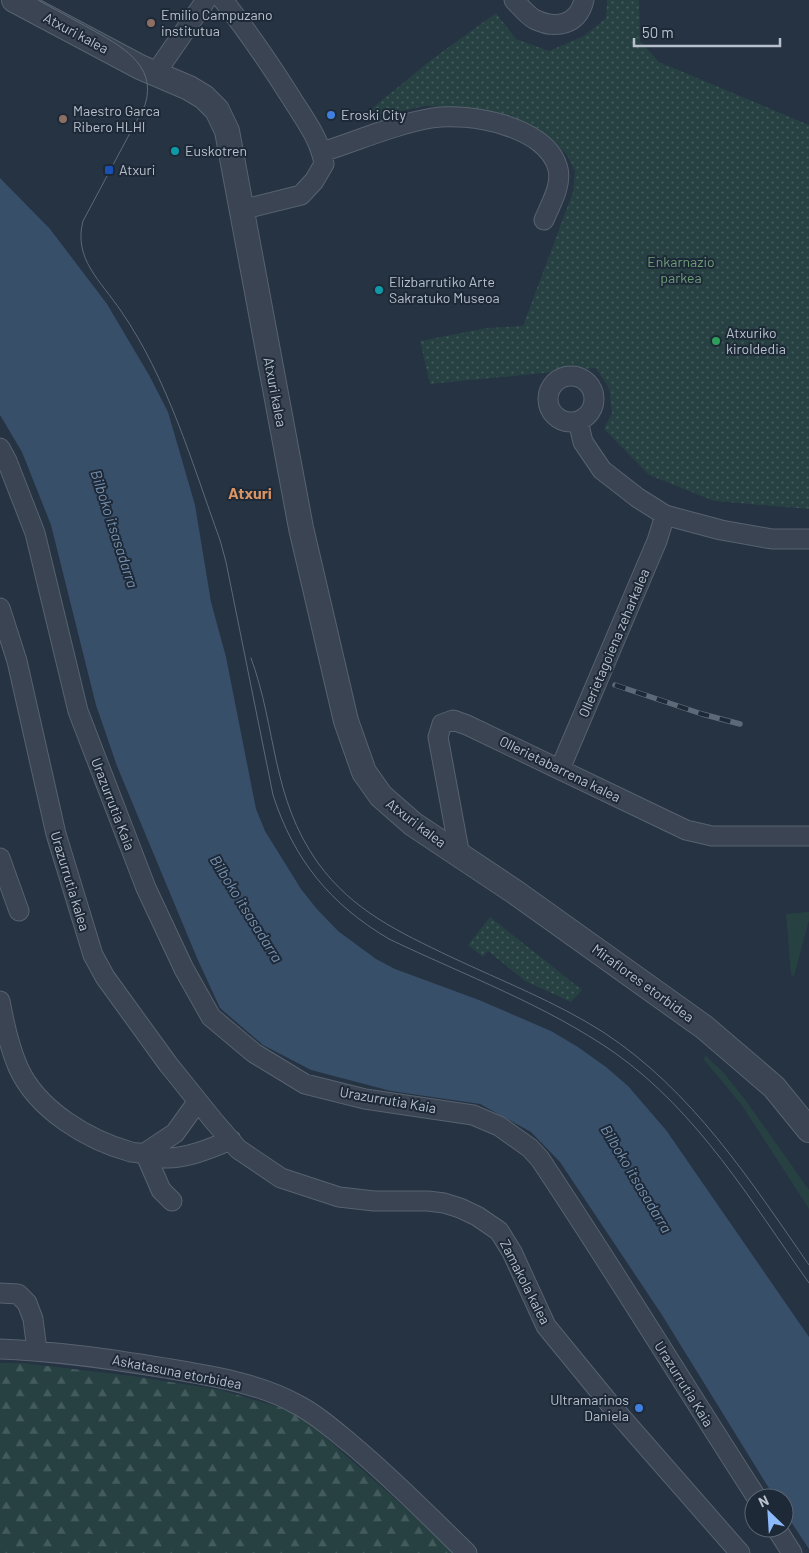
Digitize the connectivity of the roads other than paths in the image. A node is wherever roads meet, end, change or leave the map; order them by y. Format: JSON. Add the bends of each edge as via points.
{"nodes":[{"id":1,"x":14,"y":0,"type":"edge"},
{"id":2,"x":206,"y":0,"type":"edge"},
{"id":3,"x":223,"y":0,"type":"edge"},
{"id":4,"x":514,"y":0,"type":"edge"},
{"id":5,"x":584,"y":0,"type":"edge"},
{"id":6,"x":156,"y":74,"type":"junction"},
{"id":7,"x":322,"y":152,"type":"junction"},
{"id":8,"x":241,"y":210,"type":"junction"},
{"id":9,"x":544,"y":220,"type":"dead end"},
{"id":10,"x":578,"y":421,"type":"dead end"},
{"id":11,"x":0,"y":448,"type":"edge"},
{"id":12,"x":665,"y":515,"type":"junction"},
{"id":13,"x":809,"y":539,"type":"edge"},
{"id":14,"x":0,"y":608,"type":"edge"},
{"id":15,"x":560,"y":769,"type":"junction"},
{"id":16,"x":809,"y":836,"type":"edge"},
{"id":17,"x":460,"y":856,"type":"junction"},
{"id":18,"x":0,"y":858,"type":"edge"},
{"id":19,"x":20,"y":911,"type":"dead end"},
{"id":20,"x":0,"y":1001,"type":"edge"},
{"id":21,"x":198,"y":1101,"type":"junction"},
{"id":22,"x":212,"y":1120,"type":"joint"},
{"id":23,"x":809,"y":1130,"type":"edge"},
{"id":24,"x":231,"y":1140,"type":"junction"},
{"id":25,"x":146,"y":1153,"type":"junction"},
{"id":26,"x":172,"y":1201,"type":"dead end"},
{"id":27,"x":0,"y":1293,"type":"edge"},
{"id":28,"x":0,"y":1349,"type":"edge"},
{"id":29,"x":37,"y":1350,"type":"junction"},
{"id":30,"x":751,"y":1488,"type":"edge"},
{"id":31,"x":782,"y":1538,"type":"edge"},
{"id":32,"x":467,"y":1553,"type":"edge"},
{"id":33,"x":740,"y":1553,"type":"edge"},
{"id":34,"x":792,"y":1553,"type":"edge"}],
"edges":[{"from":1,"to":6,"type":"street","name":"Atxuri kalea"},
{"from":2,"to":6,"type":"street"},
{"from":3,"to":7,"type":"street","via":[[284,86]]},
{"from":4,"to":5,"type":"street","via":[[532,18],[552,25],[566,24],[576,16]]},
{"from":6,"to":8,"type":"street","name":"Atxuri kalea","via":[[196,92],[217,110],[227,131]]},
{"from":7,"to":8,"type":"street","via":[[324,164],[301,195]]},
{"from":7,"to":9,"type":"street","via":[[433,118],[453,116],[489,120],[529,135],[552,155],[559,182]]},
{"from":8,"to":17,"type":"street","name":"Atxuri kalea","via":[[300,528],[346,721],[364,772],[381,796],[402,816]]},
{"from":10,"to":12,"type":"street","via":[[583,442],[602,470]]},
{"from":11,"to":30,"type":"street","name":"Urazurrutia Kaia","via":[[35,533],[85,729],[146,888],[184,969],[211,1017],[254,1053],[305,1084],[364,1099],[473,1115],[499,1126],[530,1148],[622,1285]]},
{"from":12,"to":13,"type":"street","via":[[721,530],[772,538]]},
{"from":12,"to":15,"type":"street","name":"Ollerietagoiena zeharkalea","via":[[657,541]]},
{"from":14,"to":21,"type":"street","name":"Urazurrutia kalea","via":[[17,662],[56,834],[93,954],[105,977]]},
{"from":15,"to":16,"type":"street","name":"Ollerietabarrena kalea","via":[[686,830],[712,836]]},
{"from":15,"to":17,"type":"street","name":"Ollerietabarrena kalea","via":[[468,725],[453,720],[442,724],[438,737]]},
{"from":17,"to":23,"type":"street","name":"Miraflores etorbidea","via":[[704,1027],[774,1087]]},
{"from":18,"to":19,"type":"street"},
{"from":20,"to":25,"type":"street","via":[[18,1068],[50,1111],[103,1141],[132,1152]]},
{"from":21,"to":22,"type":"street","name":"Urazurrutia kalea"},
{"from":21,"to":25,"type":"street","via":[[176,1132]]},
{"from":22,"to":24,"type":"street","name":"Zamakola kalea"},
{"from":24,"to":25,"type":"street","via":[[205,1151],[167,1159]]},
{"from":24,"to":33,"type":"street","name":"Zamakola kalea","via":[[238,1149],[281,1178],[313,1189],[339,1197],[374,1201],[444,1203],[460,1208],[499,1231],[546,1326]]},
{"from":25,"to":26,"type":"street","via":[[161,1190]]},
{"from":27,"to":29,"type":"street","via":[[18,1294],[27,1303],[33,1319]]},
{"from":28,"to":29,"type":"street","name":"Askatasuna etorbidea"},
{"from":29,"to":32,"type":"street","name":"Askatasuna etorbidea","via":[[197,1373],[253,1386],[296,1404],[332,1428],[379,1467]]},
{"from":31,"to":34,"type":"street"}]}
